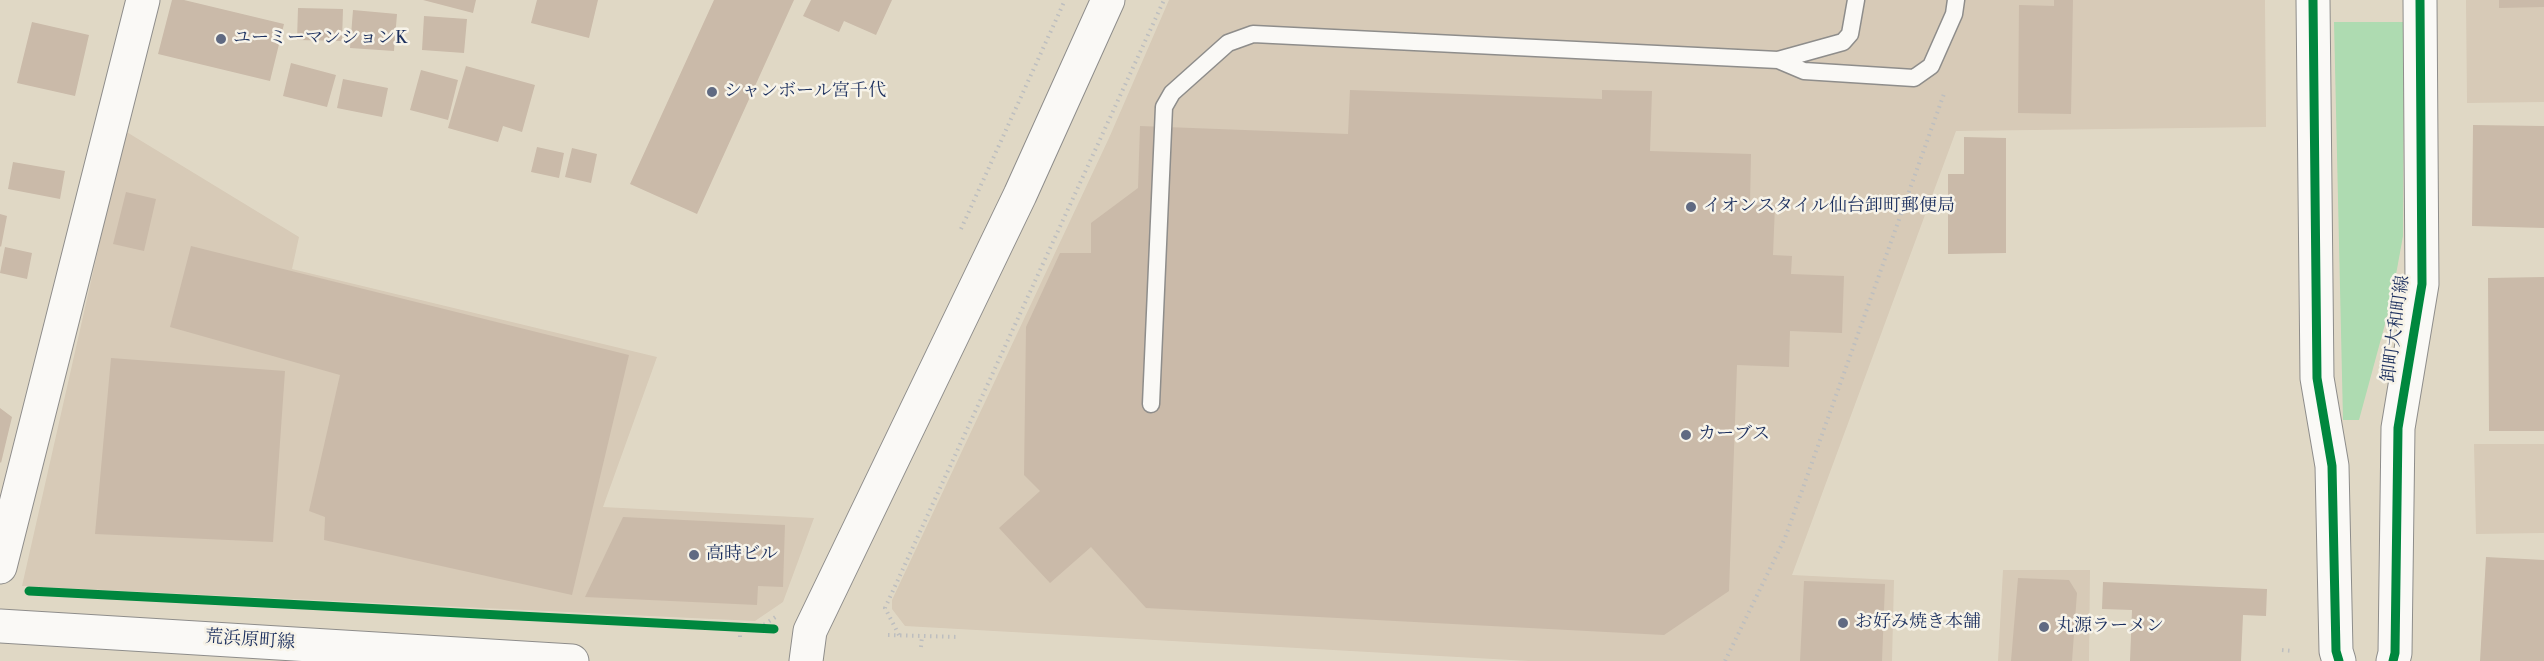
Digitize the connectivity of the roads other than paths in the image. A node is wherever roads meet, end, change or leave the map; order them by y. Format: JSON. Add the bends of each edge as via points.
{"nodes":[{"id":1,"x":143,"y":0,"type":"edge"},
{"id":2,"x":1108,"y":0,"type":"edge"},
{"id":3,"x":1856,"y":0,"type":"edge"},
{"id":4,"x":1956,"y":0,"type":"edge"},
{"id":5,"x":2313,"y":0,"type":"edge"},
{"id":6,"x":2420,"y":0,"type":"edge"},
{"id":7,"x":1778,"y":60,"type":"junction"},
{"id":8,"x":1151,"y":404,"type":"dead end"},
{"id":9,"x":0,"y":567,"type":"edge"},
{"id":10,"x":0,"y":626,"type":"edge"},
{"id":11,"x":572,"y":661,"type":"edge"},
{"id":12,"x":806,"y":661,"type":"edge"},
{"id":13,"x":2339,"y":661,"type":"edge"},
{"id":14,"x":2393,"y":661,"type":"edge"}],
"edges":[{"from":1,"to":9,"type":"street"},
{"from":2,"to":12,"type":"street","via":[[1020,195],[810,631]]},
{"from":3,"to":7,"type":"lane","via":[[1850,34],[1843,42]]},
{"from":4,"to":7,"type":"lane","via":[[1954,14],[1931,66],[1914,78],[1804,71]]},
{"from":5,"to":13,"type":"street","via":[[2317,378],[2332,466]]},
{"from":6,"to":14,"type":"street","name":"卸町大和町線","via":[[2422,284],[2398,428]]},
{"from":7,"to":8,"type":"lane","via":[[1253,34],[1228,43],[1172,93],[1164,107]]},
{"from":10,"to":11,"type":"street","name":"荒浜原町線"}]}
